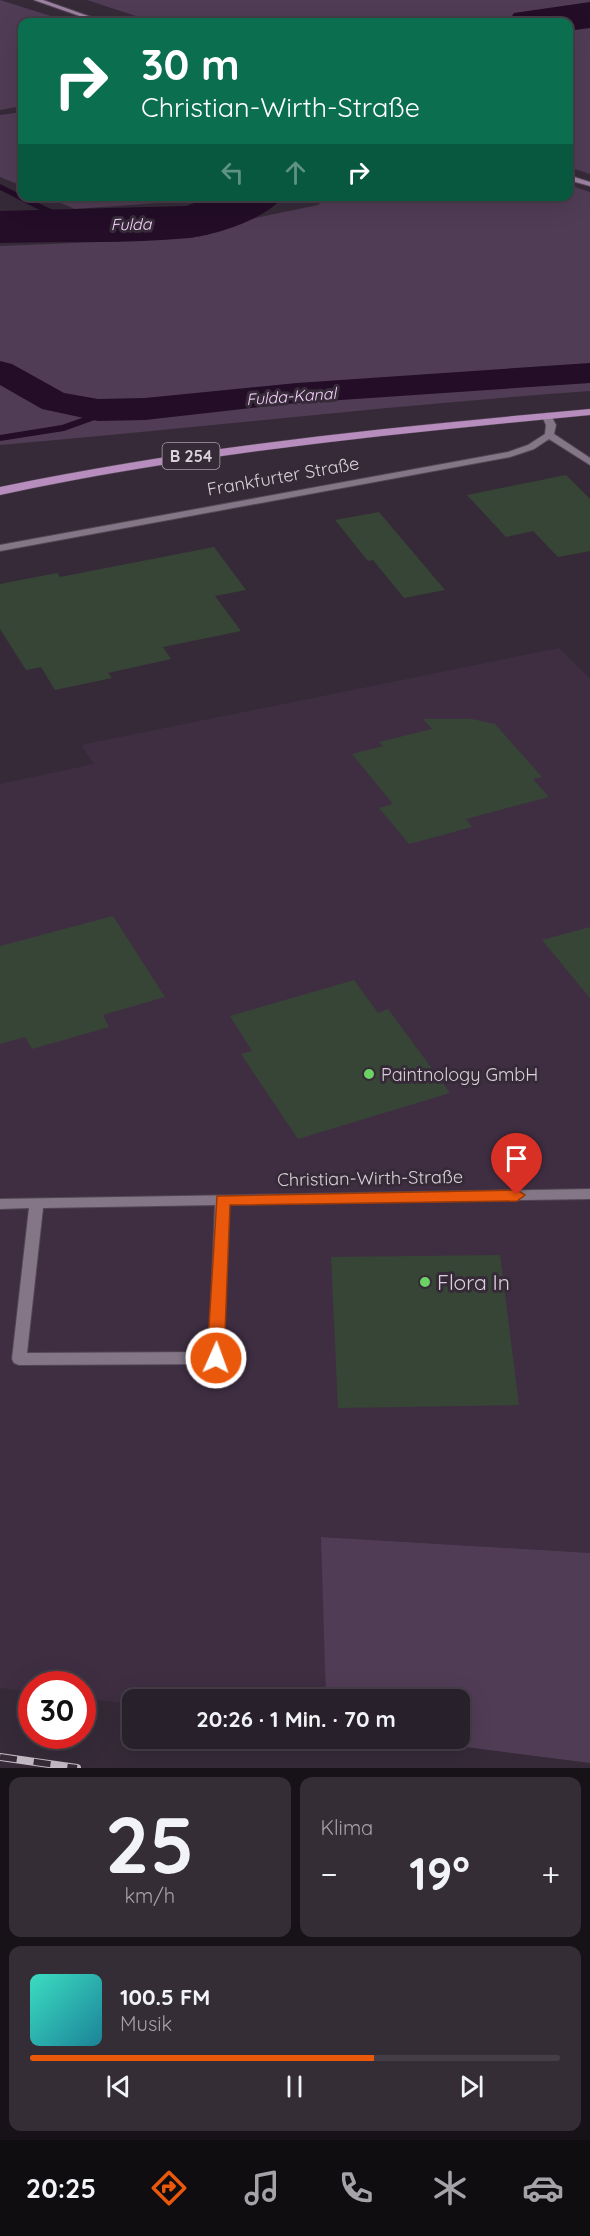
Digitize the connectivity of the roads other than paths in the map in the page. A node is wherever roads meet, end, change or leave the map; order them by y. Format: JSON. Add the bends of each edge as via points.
{"nodes":[{"id":1,"x":38,"y":0,"type":"edge"},
{"id":2,"x":90,"y":18,"type":"edge"},
{"id":3,"x":573,"y":179,"type":"edge"},
{"id":4,"x":590,"y":184,"type":"edge"},
{"id":5,"x":590,"y":412,"type":"edge"},
{"id":6,"x":547,"y":416,"type":"junction"},
{"id":7,"x":549,"y":435,"type":"junction"},
{"id":8,"x":590,"y":462,"type":"edge"},
{"id":9,"x":0,"y":491,"type":"edge"},
{"id":10,"x":0,"y":548,"type":"edge"},
{"id":11,"x":590,"y":1194,"type":"edge"},
{"id":12,"x":222,"y":1200,"type":"junction"},
{"id":13,"x":37,"y":1203,"type":"junction"},
{"id":14,"x":0,"y":1204,"type":"edge"}],
"edges":[{"from":1,"to":2,"type":"street"},
{"from":3,"to":4,"type":"street"},
{"from":5,"to":6,"type":"main road","name":"Frankfurter Straße","number":"B 254"},
{"from":6,"to":7,"type":"street","via":[[551,425]]},
{"from":6,"to":9,"type":"main road","name":"Frankfurter Straße","number":"B 254","via":[[361,433],[97,471]]},
{"from":7,"to":8,"type":"street"},
{"from":7,"to":10,"type":"street","name":"Frankfurter Straße","via":[[510,454]]},
{"from":11,"to":12,"type":"street","name":"Christian-Wirth-Straße"},
{"from":12,"to":13,"type":"street","name":"Christian-Wirth-Straße"},
{"from":12,"to":13,"type":"street","via":[[216,1358],[20,1359]]},
{"from":13,"to":14,"type":"street","name":"Christian-Wirth-Straße"}]}
